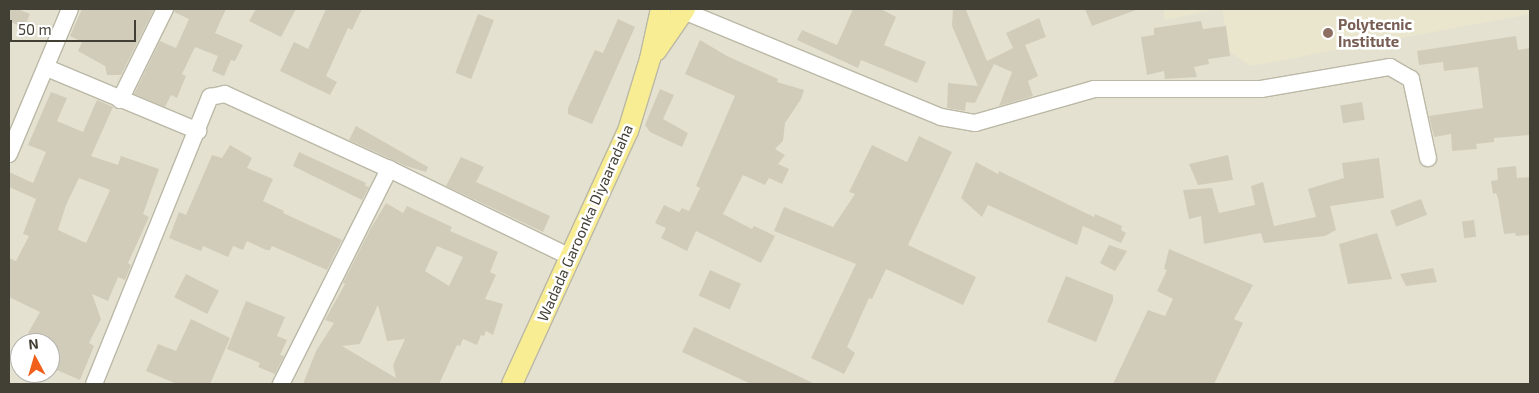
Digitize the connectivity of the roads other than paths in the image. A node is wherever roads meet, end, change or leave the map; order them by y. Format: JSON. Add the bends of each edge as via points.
{"nodes":[{"id":1,"x":70,"y":9,"type":"edge"},
{"id":2,"x":165,"y":9,"type":"edge"},
{"id":3,"x":661,"y":9,"type":"edge"},
{"id":4,"x":683,"y":9,"type":"edge"},
{"id":5,"x":650,"y":59,"type":"junction"},
{"id":6,"x":47,"y":68,"type":"junction"},
{"id":7,"x":120,"y":100,"type":"junction"},
{"id":8,"x":198,"y":131,"type":"junction"},
{"id":9,"x":9,"y":154,"type":"edge"},
{"id":10,"x":1428,"y":158,"type":"dead end"},
{"id":11,"x":389,"y":169,"type":"junction"},
{"id":12,"x":572,"y":258,"type":"junction"},
{"id":13,"x":94,"y":384,"type":"edge"},
{"id":14,"x":281,"y":384,"type":"edge"},
{"id":15,"x":512,"y":384,"type":"edge"}],
"edges":[{"from":1,"to":6,"type":"street"},
{"from":2,"to":7,"type":"street"},
{"from":3,"to":5,"type":"main road","name":"Wadada Garoonka Diyaaradaha"},
{"from":4,"to":5,"type":"main road","name":"Wadada Garoonka Diyaaradaha"},
{"from":4,"to":10,"type":"street","via":[[941,117],[975,123],[1094,89],[1261,89],[1390,67],[1411,80]]},
{"from":5,"to":12,"type":"main road","name":"Wadada Garoonka Diyaaradaha","via":[[628,131]]},
{"from":6,"to":7,"type":"street"},
{"from":6,"to":9,"type":"street"},
{"from":7,"to":8,"type":"street"},
{"from":8,"to":11,"type":"street","via":[[210,98],[225,94]]},
{"from":8,"to":13,"type":"street"},
{"from":11,"to":12,"type":"street"},
{"from":11,"to":14,"type":"street"},
{"from":12,"to":15,"type":"main road","name":"Wadada Garoonka Diyaaradaha"}]}
